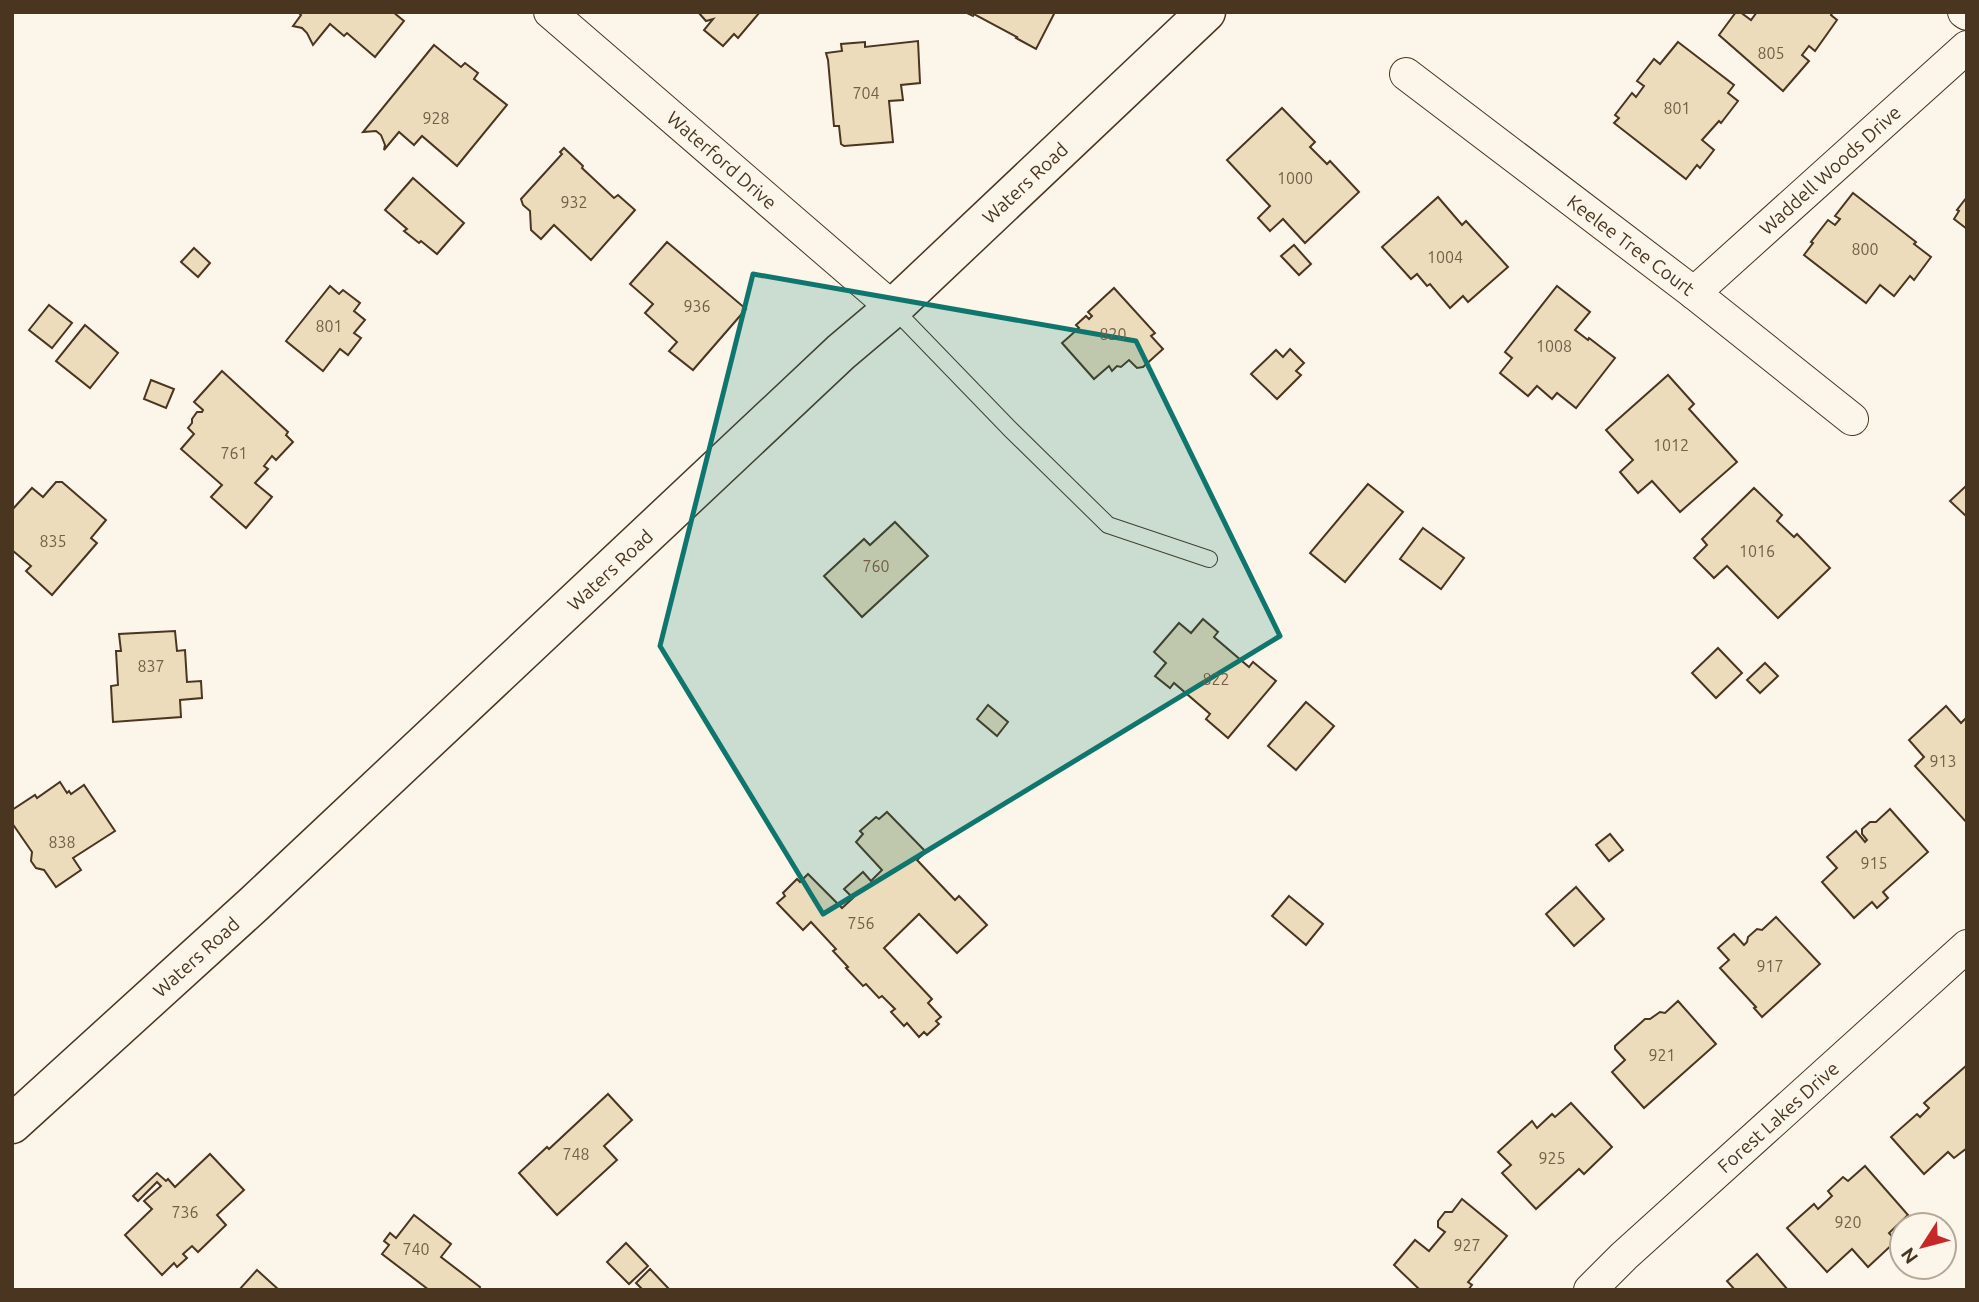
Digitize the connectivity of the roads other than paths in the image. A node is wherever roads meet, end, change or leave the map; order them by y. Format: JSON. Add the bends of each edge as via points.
{"nodes":[{"id":1,"x":550,"y":12,"type":"edge"},
{"id":2,"x":1206,"y":12,"type":"edge"},
{"id":3,"x":1967,"y":47,"type":"edge"},
{"id":4,"x":1406,"y":74,"type":"dead end"},
{"id":5,"x":1694,"y":293,"type":"junction"},
{"id":6,"x":893,"y":308,"type":"junction"},
{"id":7,"x":1852,"y":419,"type":"dead end"},
{"id":8,"x":1209,"y":559,"type":"dead end"},
{"id":9,"x":1967,"y":946,"type":"edge"},
{"id":10,"x":12,"y":1124,"type":"edge"},
{"id":11,"x":1590,"y":1290,"type":"edge"}],
"edges":[{"from":1,"to":6,"type":"street","name":"Waterford Drive"},
{"from":2,"to":6,"type":"street","name":"Waters Road"},
{"from":3,"to":5,"type":"street","name":"Waddell Woods Drive"},
{"from":4,"to":5,"type":"street","name":"Keelee Tree Court"},
{"from":5,"to":7,"type":"street","name":"Keelee Tree Court"},
{"from":6,"to":8,"type":"lane","via":[[1108,525]]},
{"from":6,"to":10,"type":"street","name":"Waters Road"},
{"from":9,"to":11,"type":"street","name":"Forest Lakes Drive"}]}
